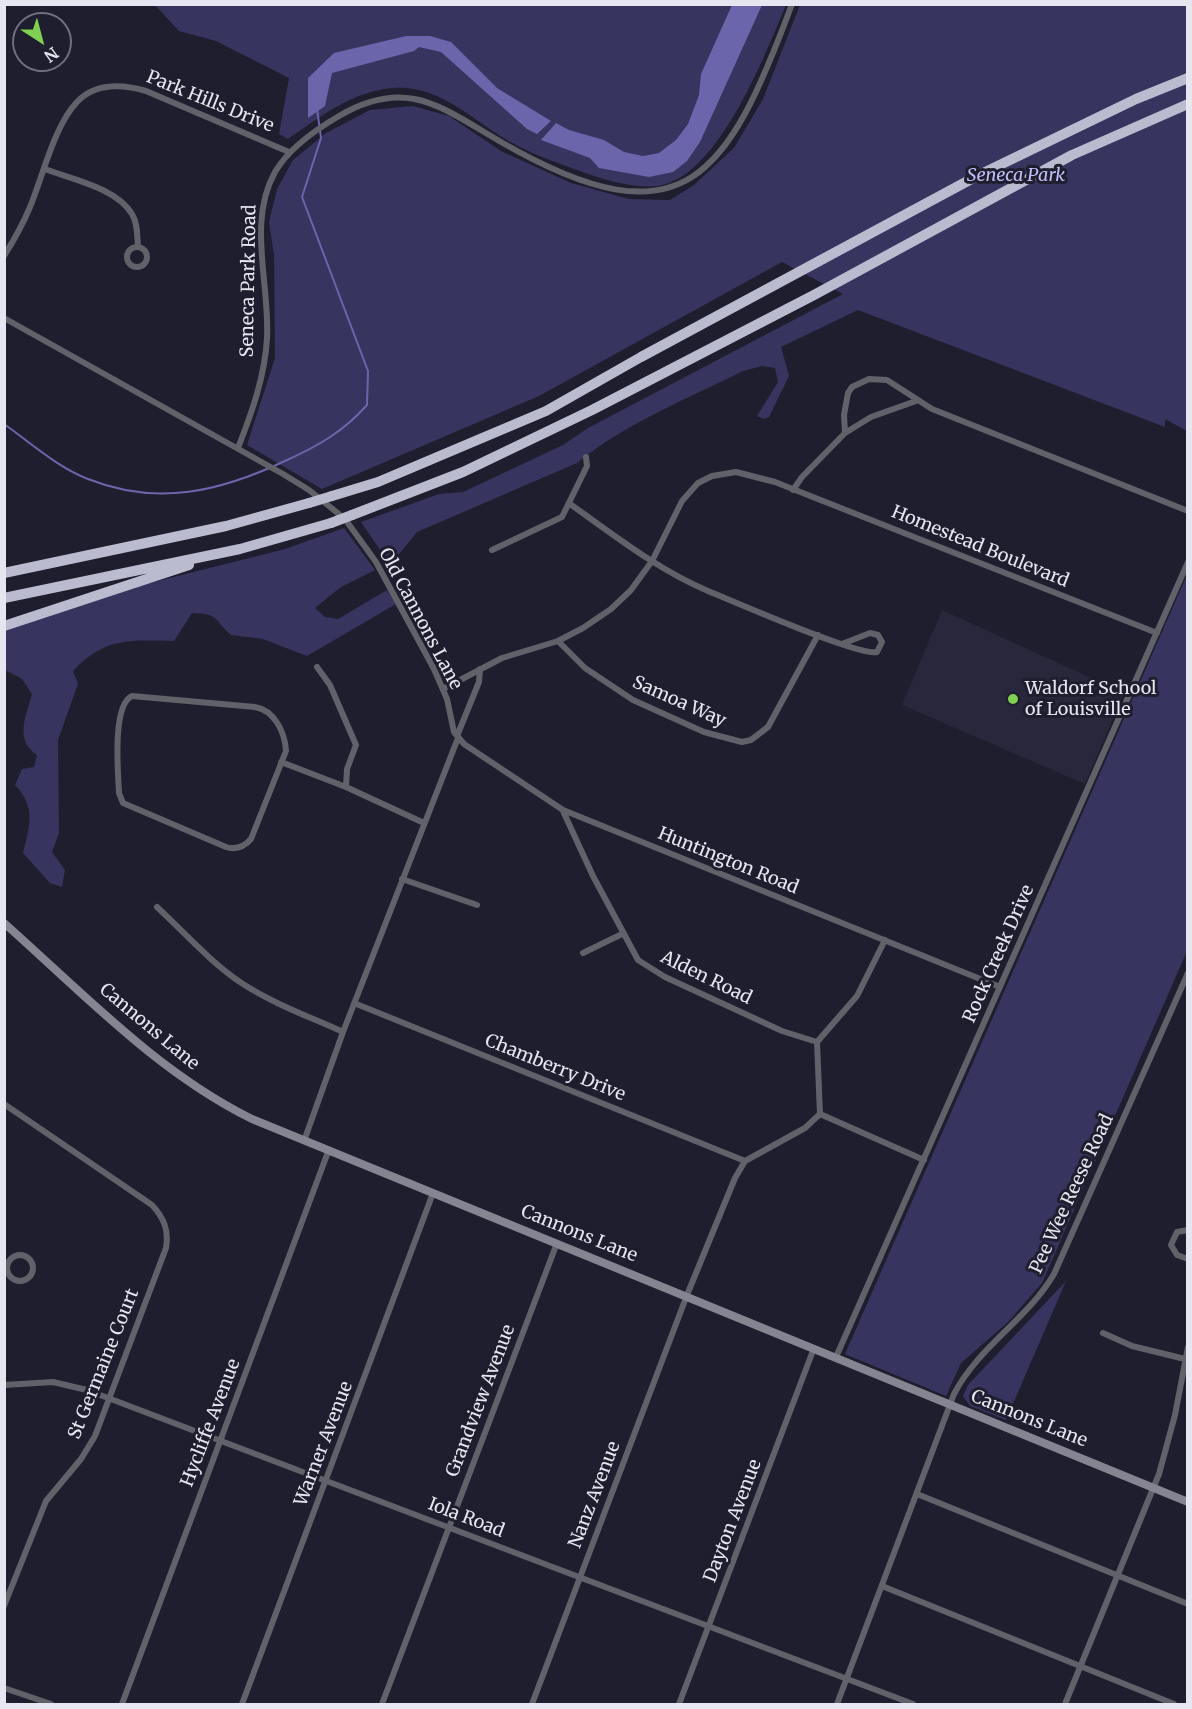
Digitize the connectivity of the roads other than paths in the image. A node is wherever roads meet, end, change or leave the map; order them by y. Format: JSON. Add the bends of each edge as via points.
{"nodes":[{"id":1,"x":792,"y":4,"type":"edge"},
{"id":2,"x":1188,"y":78,"type":"edge"},
{"id":3,"x":1188,"y":104,"type":"edge"},
{"id":4,"x":289,"y":152,"type":"junction"},
{"id":5,"x":45,"y":169,"type":"junction"},
{"id":6,"x":138,"y":247,"type":"dead end"},
{"id":7,"x":4,"y":256,"type":"edge"},
{"id":8,"x":4,"y":318,"type":"edge"},
{"id":9,"x":916,"y":401,"type":"junction"},
{"id":10,"x":845,"y":434,"type":"junction"},
{"id":11,"x":238,"y":448,"type":"junction"},
{"id":12,"x":586,"y":457,"type":"dead end"},
{"id":13,"x":793,"y":490,"type":"junction"},
{"id":14,"x":570,"y":504,"type":"junction"},
{"id":15,"x":1188,"y":511,"type":"edge"},
{"id":16,"x":240,"y":549,"type":"junction"},
{"id":17,"x":492,"y":550,"type":"dead end"},
{"id":18,"x":64,"y":559,"type":"junction"},
{"id":19,"x":652,"y":561,"type":"junction"},
{"id":20,"x":1188,"y":562,"type":"edge"},
{"id":21,"x":4,"y":567,"type":"edge"},
{"id":22,"x":4,"y":573,"type":"edge"},
{"id":23,"x":4,"y":597,"type":"edge"},
{"id":24,"x":4,"y":626,"type":"edge"},
{"id":25,"x":1157,"y":633,"type":"junction"},
{"id":26,"x":818,"y":634,"type":"junction"},
{"id":27,"x":558,"y":641,"type":"junction"},
{"id":28,"x":842,"y":644,"type":"junction"},
{"id":29,"x":317,"y":667,"type":"dead end"},
{"id":30,"x":480,"y":669,"type":"junction"},
{"id":31,"x":443,"y":689,"type":"junction"},
{"id":32,"x":457,"y":737,"type":"junction"},
{"id":33,"x":281,"y":762,"type":"junction"},
{"id":34,"x":346,"y":787,"type":"junction"},
{"id":35,"x":563,"y":810,"type":"junction"},
{"id":36,"x":424,"y":823,"type":"junction"},
{"id":37,"x":402,"y":879,"type":"junction"},
{"id":38,"x":477,"y":905,"type":"dead end"},
{"id":39,"x":157,"y":907,"type":"dead end"},
{"id":40,"x":4,"y":923,"type":"edge"},
{"id":41,"x":622,"y":934,"type":"junction"},
{"id":42,"x":885,"y":940,"type":"junction"},
{"id":43,"x":584,"y":953,"type":"dead end"},
{"id":44,"x":1188,"y":973,"type":"edge"},
{"id":45,"x":1000,"y":987,"type":"junction"},
{"id":46,"x":354,"y":1003,"type":"junction"},
{"id":47,"x":343,"y":1032,"type":"junction"},
{"id":48,"x":817,"y":1042,"type":"junction"},
{"id":49,"x":4,"y":1104,"type":"edge"},
{"id":50,"x":820,"y":1114,"type":"junction"},
{"id":51,"x":304,"y":1141,"type":"junction"},
{"id":52,"x":328,"y":1152,"type":"junction"},
{"id":53,"x":924,"y":1160,"type":"junction"},
{"id":54,"x":745,"y":1161,"type":"junction"},
{"id":55,"x":433,"y":1193,"type":"junction"},
{"id":56,"x":1188,"y":1230,"type":"edge"},
{"id":57,"x":557,"y":1243,"type":"junction"},
{"id":58,"x":1188,"y":1259,"type":"edge"},
{"id":59,"x":7,"y":1262,"type":"edge"},
{"id":60,"x":687,"y":1295,"type":"junction"},
{"id":61,"x":1103,"y":1333,"type":"dead end"},
{"id":62,"x":1188,"y":1347,"type":"edge"},
{"id":63,"x":814,"y":1348,"type":"junction"},
{"id":64,"x":836,"y":1357,"type":"junction"},
{"id":65,"x":1185,"y":1359,"type":"junction"},
{"id":66,"x":4,"y":1385,"type":"edge"},
{"id":67,"x":110,"y":1399,"type":"junction"},
{"id":68,"x":950,"y":1404,"type":"junction"},
{"id":69,"x":220,"y":1440,"type":"junction"},
{"id":70,"x":327,"y":1481,"type":"junction"},
{"id":71,"x":1154,"y":1487,"type":"junction"},
{"id":72,"x":917,"y":1494,"type":"junction"},
{"id":73,"x":1188,"y":1502,"type":"edge"},
{"id":74,"x":448,"y":1527,"type":"junction"},
{"id":75,"x":1118,"y":1575,"type":"junction"},
{"id":76,"x":580,"y":1577,"type":"junction"},
{"id":77,"x":882,"y":1586,"type":"junction"},
{"id":78,"x":1188,"y":1604,"type":"edge"},
{"id":79,"x":4,"y":1606,"type":"edge"},
{"id":80,"x":708,"y":1628,"type":"junction"},
{"id":81,"x":1080,"y":1666,"type":"junction"},
{"id":82,"x":846,"y":1679,"type":"junction"},
{"id":83,"x":4,"y":1688,"type":"edge"},
{"id":84,"x":51,"y":1704,"type":"edge"},
{"id":85,"x":122,"y":1704,"type":"edge"},
{"id":86,"x":242,"y":1704,"type":"edge"},
{"id":87,"x":382,"y":1704,"type":"edge"},
{"id":88,"x":532,"y":1704,"type":"edge"},
{"id":89,"x":679,"y":1704,"type":"edge"},
{"id":90,"x":837,"y":1704,"type":"edge"},
{"id":91,"x":913,"y":1704,"type":"edge"},
{"id":92,"x":1065,"y":1704,"type":"edge"},
{"id":93,"x":1174,"y":1704,"type":"edge"}],
"edges":[{"from":1,"to":4,"type":"street","name":"Seneca Park Road","via":[[759,87],[729,141],[700,173],[663,191],[633,193],[583,180],[522,154],[441,106],[421,99],[378,99],[335,118]]},
{"from":2,"to":18,"type":"highway","bridge":true,"via":[[977,176],[546,411],[378,482],[333,496],[226,526]]},
{"from":3,"to":16,"type":"highway","bridge":true,"via":[[1072,154],[814,295],[463,472],[331,524]]},
{"from":4,"to":5,"type":"street","name":"Park Hills Drive","via":[[146,91],[117,85],[89,93],[76,103]]},
{"from":4,"to":11,"type":"street","name":"Seneca Park Road","via":[[274,174],[264,202],[266,353],[256,400]]},
{"from":5,"to":6,"type":"street","via":[[110,194],[124,205],[135,222]]},
{"from":5,"to":7,"type":"street","name":"Park Hills Drive"},
{"from":8,"to":11,"type":"street","name":"Old Cannons Lane"},
{"from":9,"to":10,"type":"street","via":[[871,417]]},
{"from":9,"to":10,"type":"street","via":[[887,380],[858,382],[848,393]]},
{"from":9,"to":15,"type":"street"},
{"from":10,"to":13,"type":"street"},
{"from":11,"to":31,"type":"street","name":"Old Cannons Lane","via":[[324,501],[349,525],[376,562]]},
{"from":12,"to":14,"type":"street","via":[[587,466]]},
{"from":13,"to":19,"type":"street","name":"Homestead Boulevard","via":[[765,478],[736,472],[704,479],[681,501]]},
{"from":13,"to":25,"type":"street","name":"Homestead Boulevard"},
{"from":14,"to":17,"type":"street","via":[[558,520]]},
{"from":14,"to":19,"type":"street"},
{"from":16,"to":23,"type":"highway"},
{"from":16,"to":24,"type":"highway"},
{"from":18,"to":21,"type":"highway"},
{"from":18,"to":22,"type":"highway"},
{"from":19,"to":26,"type":"street","via":[[692,585]]},
{"from":19,"to":27,"type":"street","name":"Homestead Boulevard","via":[[611,609]]},
{"from":20,"to":25,"type":"street","name":"Rock Creek Drive"},
{"from":25,"to":45,"type":"street","name":"Rock Creek Drive"},
{"from":26,"to":27,"type":"street","name":"Samoa Way","via":[[768,727],[742,742],[704,732],[633,700],[585,668]]},
{"from":26,"to":28,"type":"street"},
{"from":27,"to":30,"type":"street","name":"Homestead Boulevard"},
{"from":28,"to":28,"type":"street","via":[[872,653],[880,649],[882,642],[878,635],[870,633]]},
{"from":29,"to":34,"type":"street","via":[[330,685],[356,745],[347,769]]},
{"from":30,"to":31,"type":"street","name":"Homestead Boulevard"},
{"from":30,"to":32,"type":"street","via":[[479,682]]},
{"from":31,"to":32,"type":"street","name":"Old Cannons Lane"},
{"from":32,"to":35,"type":"street","name":"Huntington Road"},
{"from":32,"to":36,"type":"street"},
{"from":33,"to":33,"type":"street","via":[[251,839],[242,847],[226,847],[120,799],[121,706],[127,698],[137,695],[262,708],[271,714],[284,738],[286,751]]},
{"from":33,"to":34,"type":"street"},
{"from":34,"to":36,"type":"street"},
{"from":35,"to":41,"type":"street","name":"Alden Road"},
{"from":35,"to":42,"type":"street","name":"Huntington Road"},
{"from":36,"to":37,"type":"street"},
{"from":37,"to":38,"type":"street"},
{"from":37,"to":46,"type":"street"},
{"from":39,"to":47,"type":"street","via":[[243,984]]},
{"from":40,"to":51,"type":"main road","name":"Cannons Lane","via":[[187,1082],[243,1115]]},
{"from":41,"to":43,"type":"street"},
{"from":41,"to":48,"type":"street","name":"Alden Road","via":[[638,960],[665,977],[782,1031]]},
{"from":42,"to":45,"type":"street","name":"Huntington Road"},
{"from":42,"to":48,"type":"street","via":[[857,996]]},
{"from":44,"to":68,"type":"street","name":"Pee Wee Reese Road","via":[[1054,1274],[1032,1306],[970,1366]]},
{"from":45,"to":53,"type":"street","name":"Rock Creek Drive"},
{"from":46,"to":47,"type":"street"},
{"from":46,"to":54,"type":"street","name":"Chamberry Drive"},
{"from":47,"to":51,"type":"street"},
{"from":48,"to":50,"type":"street"},
{"from":49,"to":67,"type":"street","name":"St Germaine Court","via":[[152,1205],[164,1223],[166,1248]]},
{"from":50,"to":53,"type":"street"},
{"from":50,"to":54,"type":"street","via":[[805,1128]]},
{"from":51,"to":52,"type":"main road","name":"Cannons Lane"},
{"from":52,"to":55,"type":"main road","name":"Cannons Lane"},
{"from":52,"to":69,"type":"street","name":"Hycliffe Avenue"},
{"from":53,"to":64,"type":"street","name":"Rock Creek Drive"},
{"from":54,"to":60,"type":"street","name":"Nanz Avenue"},
{"from":55,"to":57,"type":"main road","name":"Cannons Lane"},
{"from":55,"to":70,"type":"street","name":"Warner Avenue"},
{"from":56,"to":58,"type":"street","via":[[1176,1232],[1171,1245],[1177,1255]]},
{"from":57,"to":60,"type":"main road","name":"Cannons Lane"},
{"from":57,"to":74,"type":"street","name":"Grandview Avenue"},
{"from":59,"to":59,"type":"street","via":[[8,1271],[16,1280],[28,1279],[33,1272],[30,1260],[23,1256]]},
{"from":60,"to":63,"type":"main road","name":"Cannons Lane"},
{"from":60,"to":76,"type":"street","name":"Nanz Avenue"},
{"from":61,"to":65,"type":"street","via":[[1132,1346]]},
{"from":62,"to":65,"type":"street"},
{"from":63,"to":64,"type":"main road","name":"Cannons Lane"},
{"from":63,"to":80,"type":"street","name":"Dayton Avenue"},
{"from":64,"to":68,"type":"main road","name":"Cannons Lane"},
{"from":65,"to":71,"type":"street","via":[[1167,1450]]},
{"from":66,"to":67,"type":"street","name":"Iola Road","via":[[65,1384]]},
{"from":67,"to":69,"type":"street","name":"Iola Road"},
{"from":67,"to":79,"type":"street","name":"St Germaine Court","via":[[90,1445],[46,1501]]},
{"from":68,"to":71,"type":"main road","name":"Cannons Lane"},
{"from":68,"to":72,"type":"street","name":"Pee Wee Reese Road"},
{"from":69,"to":70,"type":"street","name":"Iola Road"},
{"from":69,"to":85,"type":"street","name":"Hycliffe Avenue"},
{"from":70,"to":74,"type":"street","name":"Iola Road"},
{"from":70,"to":86,"type":"street","name":"Warner Avenue"},
{"from":71,"to":73,"type":"main road","name":"Cannons Lane"},
{"from":71,"to":75,"type":"street"},
{"from":72,"to":75,"type":"street"},
{"from":72,"to":77,"type":"street","name":"Pee Wee Reese Road"},
{"from":74,"to":76,"type":"street","name":"Iola Road"},
{"from":74,"to":87,"type":"street","name":"Grandview Avenue"},
{"from":75,"to":78,"type":"street"},
{"from":75,"to":81,"type":"street"},
{"from":76,"to":80,"type":"street","name":"Iola Road"},
{"from":76,"to":88,"type":"street","name":"Nanz Avenue"},
{"from":77,"to":81,"type":"street"},
{"from":77,"to":82,"type":"street","name":"Pee Wee Reese Road"},
{"from":80,"to":82,"type":"street","name":"Iola Road"},
{"from":80,"to":89,"type":"street","name":"Dayton Avenue"},
{"from":81,"to":92,"type":"street"},
{"from":81,"to":93,"type":"street"},
{"from":82,"to":90,"type":"street","name":"Pee Wee Reese Road"},
{"from":82,"to":91,"type":"street","name":"Iola Road"},
{"from":83,"to":84,"type":"street"}]}
